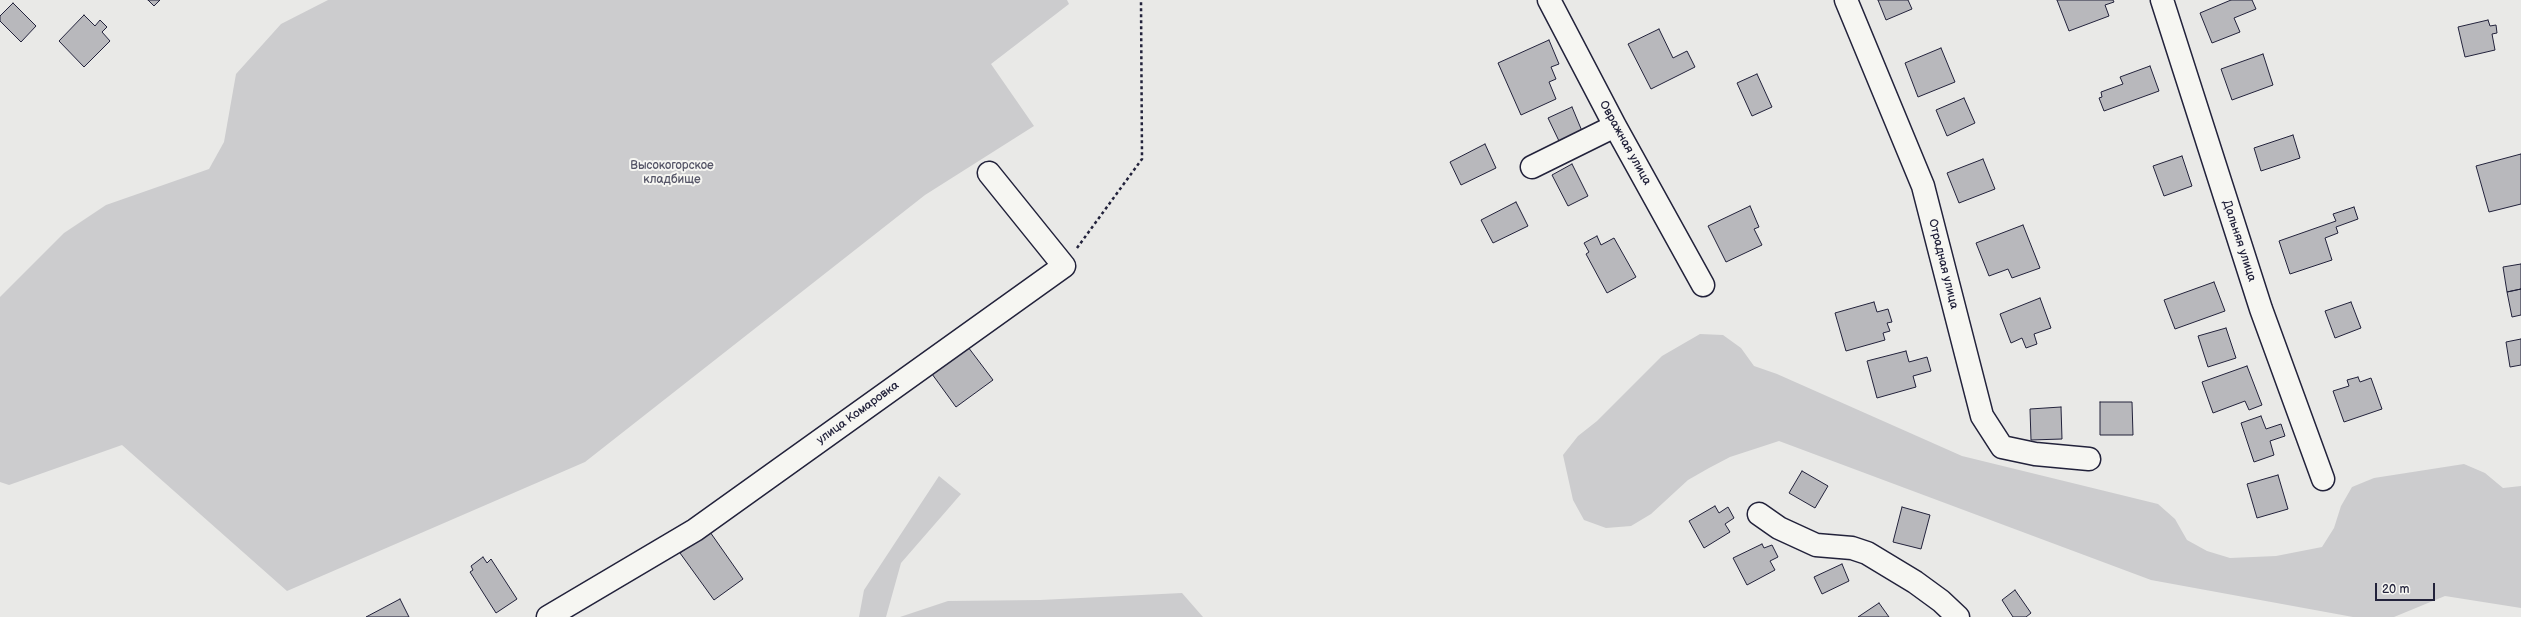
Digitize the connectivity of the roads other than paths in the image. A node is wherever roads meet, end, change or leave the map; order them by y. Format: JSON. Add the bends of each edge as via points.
{"nodes":[{"id":1,"x":1549,"y":0,"type":"edge"},
{"id":2,"x":1846,"y":0,"type":"edge"},
{"id":3,"x":2162,"y":0,"type":"edge"},
{"id":4,"x":1615,"y":126,"type":"junction"},
{"id":5,"x":1532,"y":167,"type":"dead end"},
{"id":6,"x":989,"y":173,"type":"dead end"},
{"id":7,"x":1703,"y":285,"type":"dead end"},
{"id":8,"x":2089,"y":459,"type":"dead end"},
{"id":9,"x":2324,"y":479,"type":"dead end"},
{"id":10,"x":1759,"y":514,"type":"dead end"},
{"id":11,"x":548,"y":617,"type":"edge"},
{"id":12,"x":1958,"y":617,"type":"edge"}],
"edges":[{"from":1,"to":4,"type":"street","name":"Овражная улица"},
{"from":2,"to":8,"type":"street","name":"Отрадная улица","via":[[1923,186],[1982,416],[2002,447],[2035,454]]},
{"from":3,"to":9,"type":"street","name":"Дальняя улица","via":[[2261,309]]},
{"from":4,"to":5,"type":"street"},
{"from":4,"to":7,"type":"street","name":"Овражная улица"},
{"from":6,"to":11,"type":"street","name":"улица Комаровка","via":[[1064,266],[695,530]]},
{"from":10,"to":12,"type":"street","via":[[1779,528],[1816,544],[1852,548],[1867,553],[1925,589]]}]}
